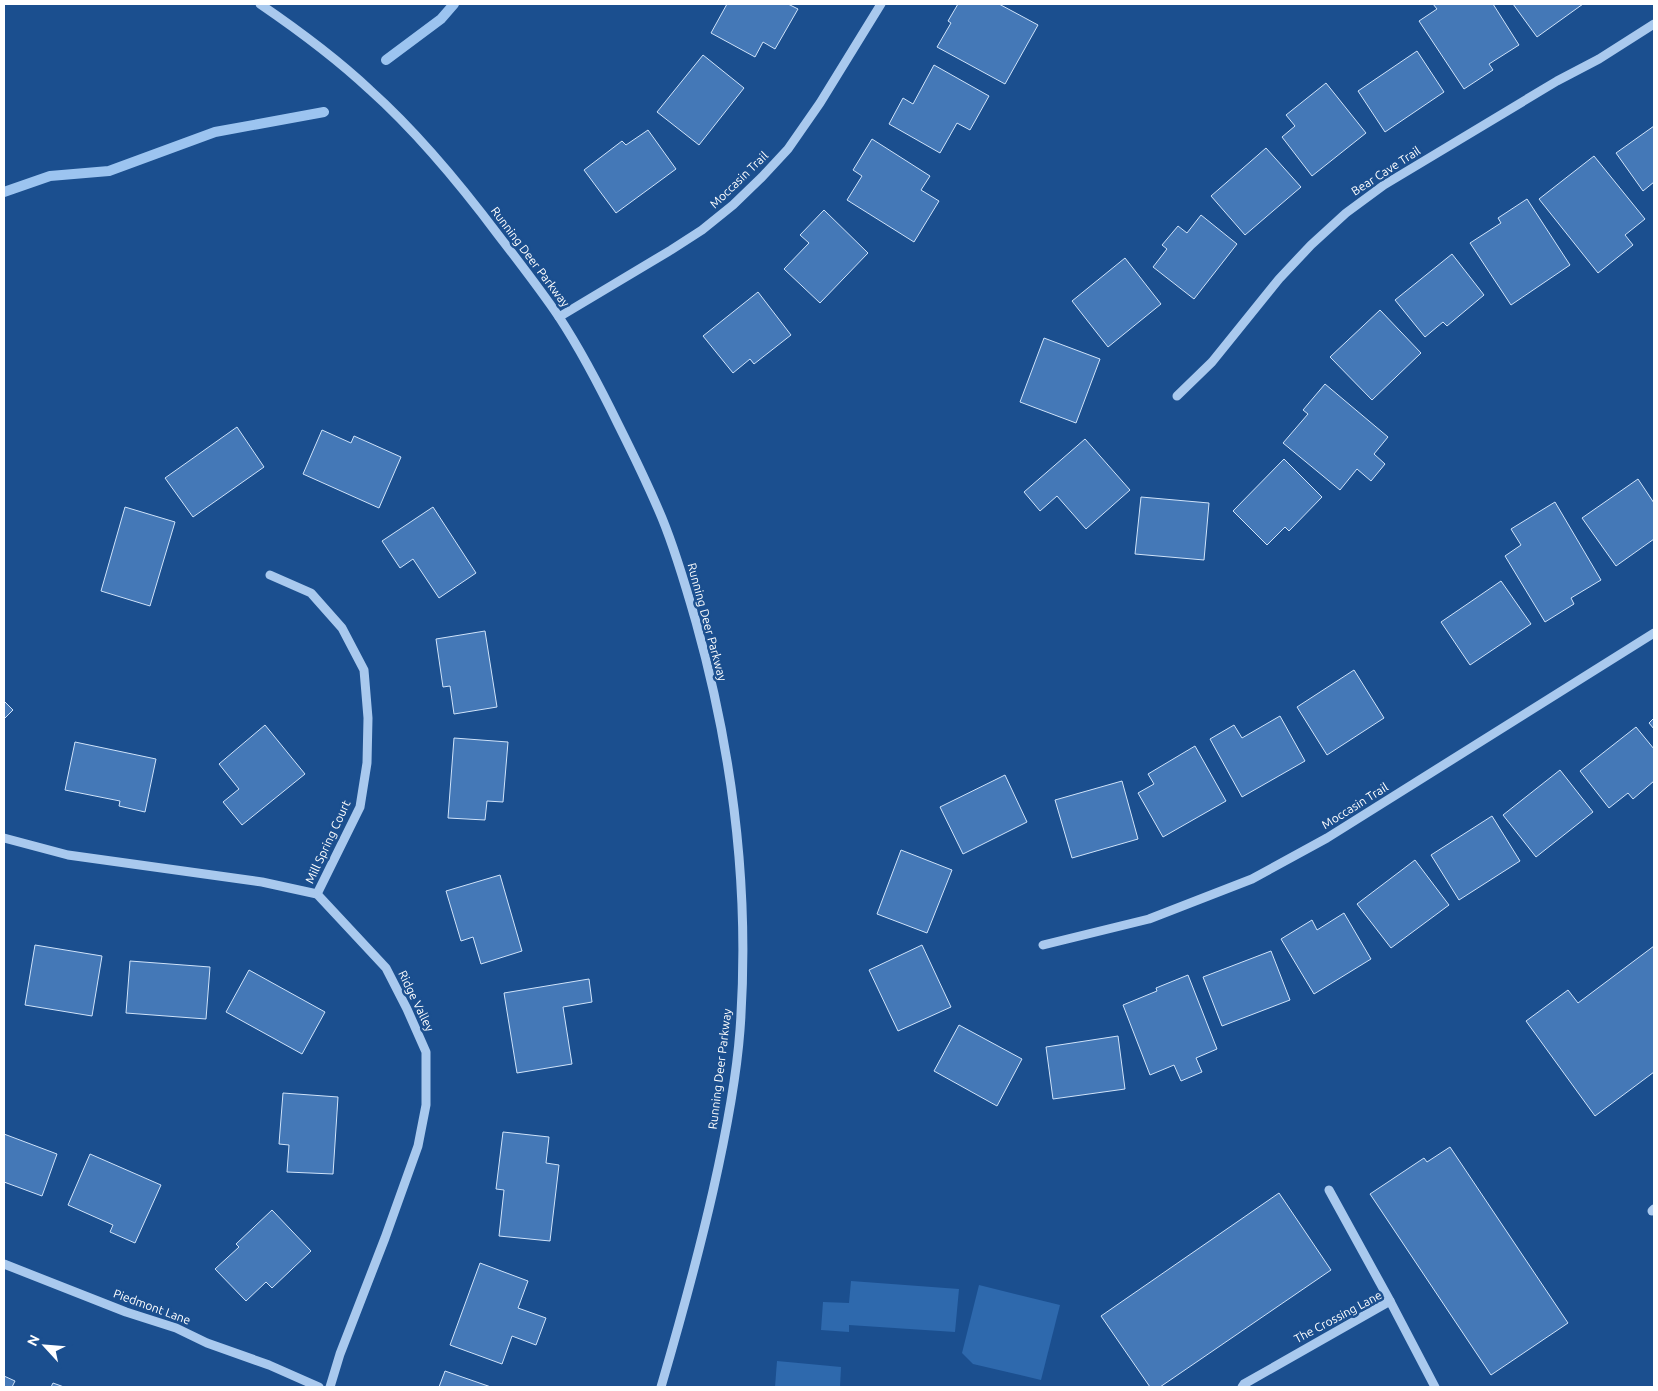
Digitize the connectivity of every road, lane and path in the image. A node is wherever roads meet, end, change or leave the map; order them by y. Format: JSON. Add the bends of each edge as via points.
{"nodes":[{"id":1,"x":260,"y":4,"type":"edge"},
{"id":2,"x":881,"y":4,"type":"edge"},
{"id":3,"x":1654,"y":24,"type":"edge"},
{"id":4,"x":559,"y":317,"type":"junction"},
{"id":5,"x":1177,"y":396,"type":"dead end"},
{"id":6,"x":270,"y":576,"type":"dead end"},
{"id":7,"x":1654,"y":633,"type":"edge"},
{"id":8,"x":4,"y":838,"type":"edge"},
{"id":9,"x":317,"y":894,"type":"junction"},
{"id":10,"x":1043,"y":944,"type":"dead end"},
{"id":11,"x":1328,"y":1190,"type":"dead end"},
{"id":12,"x":4,"y":1264,"type":"edge"},
{"id":13,"x":1390,"y":1301,"type":"junction"},
{"id":14,"x":319,"y":1387,"type":"edge"},
{"id":15,"x":330,"y":1387,"type":"edge"},
{"id":16,"x":661,"y":1387,"type":"edge"},
{"id":17,"x":1242,"y":1387,"type":"edge"},
{"id":18,"x":1435,"y":1387,"type":"edge"}],
"edges":[{"from":1,"to":4,"type":"street","name":"Running Deer Parkway","via":[[372,91],[437,158]]},
{"from":2,"to":4,"type":"street","name":"Moccasin Trail","via":[[815,110],[762,177],[702,230]]},
{"from":3,"to":5,"type":"street","name":"Bear Cave Trail","via":[[1384,185],[1346,213],[1279,279],[1212,362]]},
{"from":4,"to":16,"type":"street","name":"Running Deer Parkway","via":[[604,394],[640,469],[663,519],[683,577],[724,741],[736,832],[742,965],[740,1030],[733,1088],[694,1270]]},
{"from":6,"to":9,"type":"street","name":"Mill Spring Court","via":[[311,593],[342,628],[364,670],[367,763],[360,807]]},
{"from":7,"to":10,"type":"street","name":"Moccasin Trail","via":[[1327,838],[1252,878],[1149,919]]},
{"from":8,"to":9,"type":"street","via":[[68,855],[252,880]]},
{"from":9,"to":15,"type":"street","name":"Ridge Valley","via":[[386,968],[426,1052],[426,1105],[418,1146]]},
{"from":11,"to":13,"type":"street"},
{"from":12,"to":14,"type":"street","name":"Piedmont Lane","via":[[176,1328]]},
{"from":13,"to":17,"type":"street","name":"The Crossing Lane"},
{"from":13,"to":18,"type":"street","name":"The Crossing Lane"}]}
